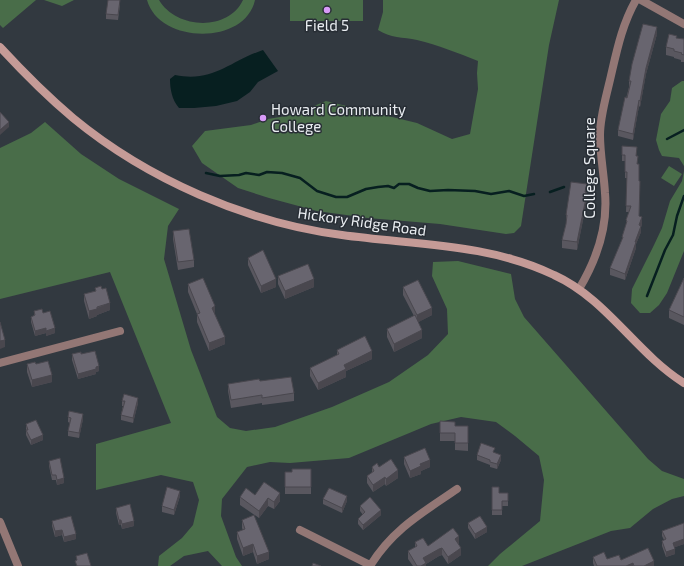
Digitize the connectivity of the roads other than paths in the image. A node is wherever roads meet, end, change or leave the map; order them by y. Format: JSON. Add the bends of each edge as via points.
{"nodes":[{"id":1,"x":636,"y":0,"type":"edge"},
{"id":2,"x":641,"y":0,"type":"edge"},
{"id":3,"x":684,"y":24,"type":"edge"},
{"id":4,"x":0,"y":47,"type":"edge"},
{"id":5,"x":579,"y":289,"type":"junction"},
{"id":6,"x":120,"y":331,"type":"dead end"},
{"id":7,"x":0,"y":363,"type":"edge"},
{"id":8,"x":684,"y":383,"type":"edge"},
{"id":9,"x":457,"y":489,"type":"dead end"},
{"id":10,"x":0,"y":522,"type":"edge"},
{"id":11,"x":300,"y":530,"type":"dead end"},
{"id":12,"x":18,"y":566,"type":"edge"},
{"id":13,"x":370,"y":566,"type":"edge"}],
"edges":[{"from":1,"to":5,"type":"street","name":"College Square","via":[[620,38],[600,122],[605,221],[595,258]]},
{"from":2,"to":3,"type":"street"},
{"from":4,"to":5,"type":"street","name":"Hickory Ridge Road","via":[[34,83],[75,120],[133,160],[192,191],[236,209],[301,228],[473,250],[504,257],[555,275]]},
{"from":5,"to":8,"type":"street","name":"Hickory Ridge Road","via":[[666,370]]},
{"from":6,"to":7,"type":"street"},
{"from":9,"to":13,"type":"street","via":[[389,539]]},
{"from":10,"to":12,"type":"street"},
{"from":11,"to":13,"type":"street"}]}
